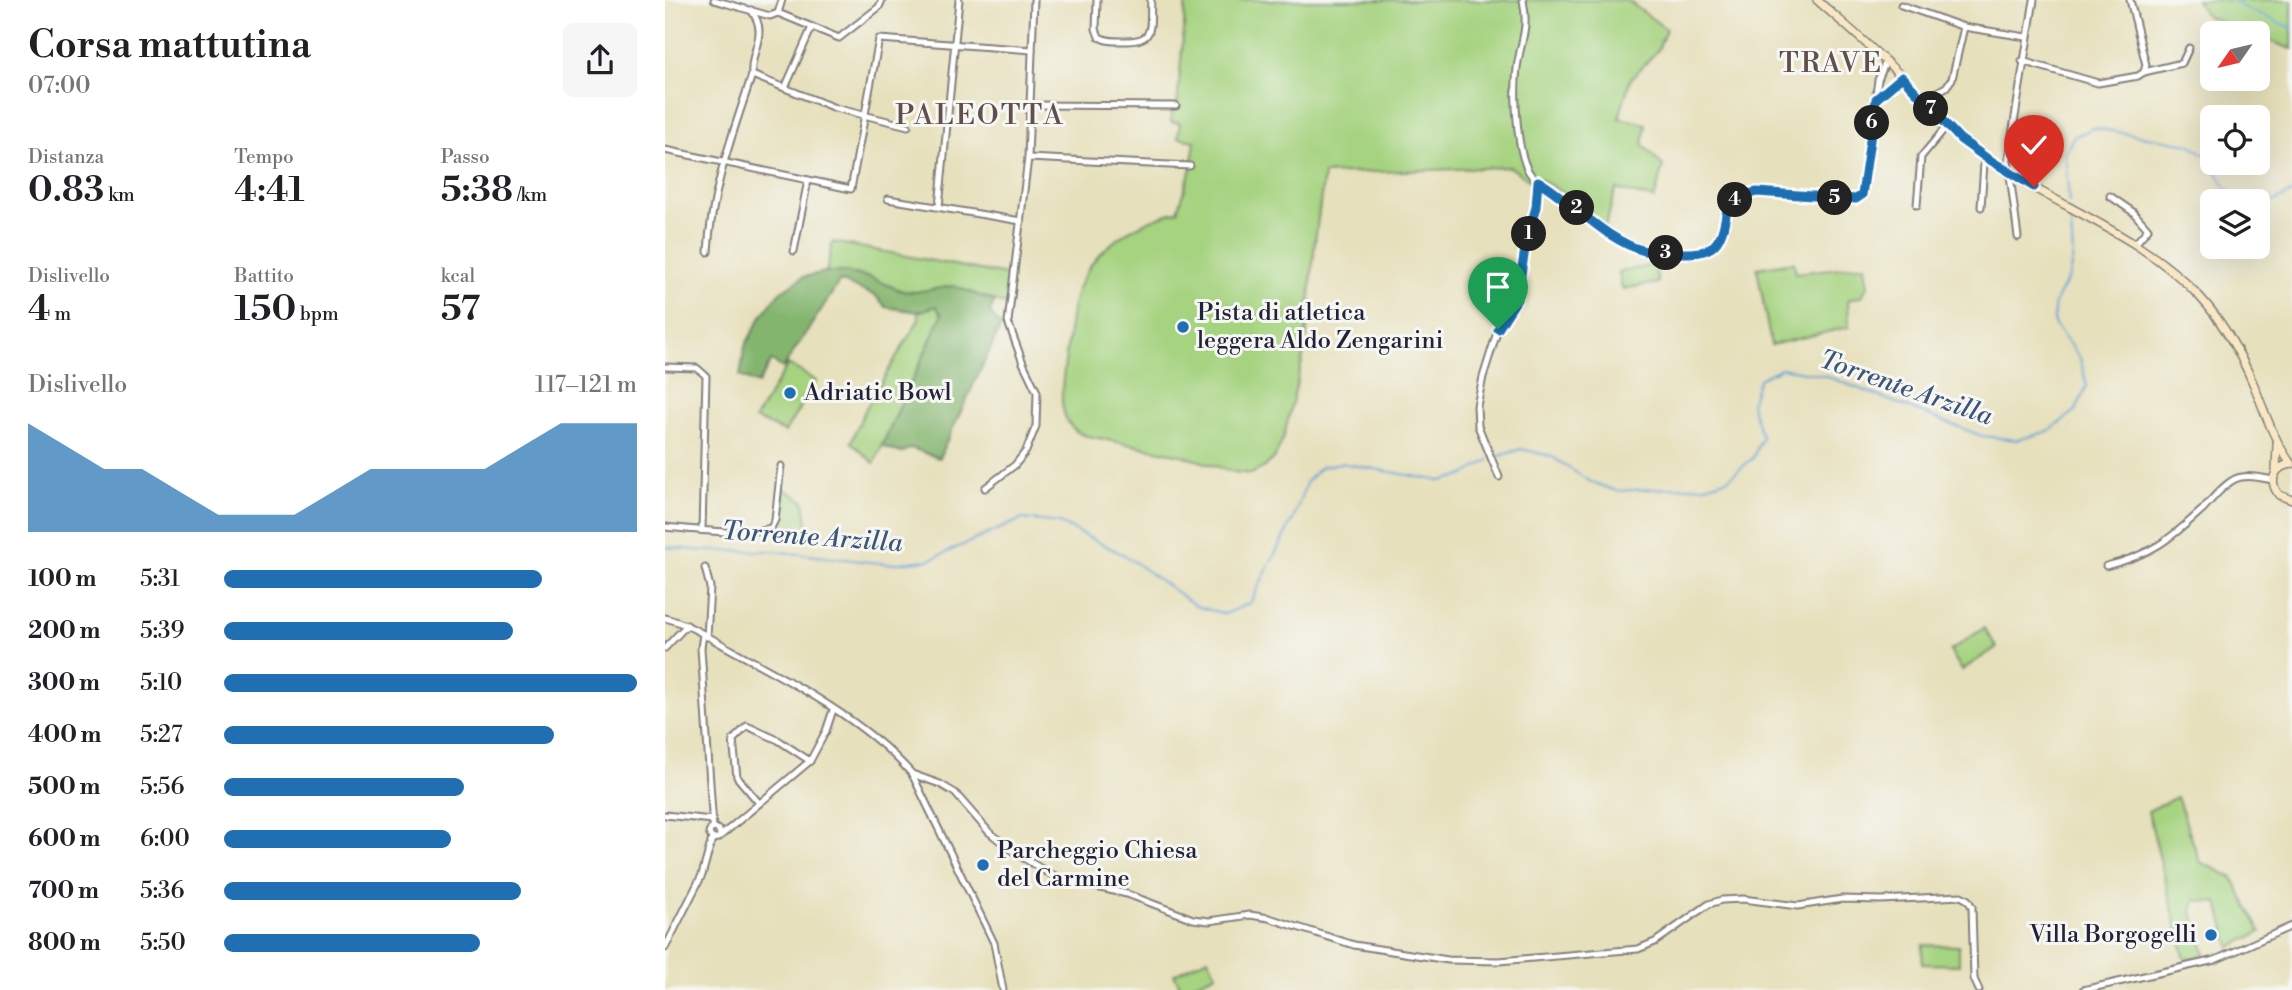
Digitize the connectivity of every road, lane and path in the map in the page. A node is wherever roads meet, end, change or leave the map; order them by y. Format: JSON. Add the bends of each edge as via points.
{"nodes":[{"id":1,"x":714,"y":0,"type":"edge"},
{"id":2,"x":782,"y":0,"type":"edge"},
{"id":3,"x":882,"y":0,"type":"edge"},
{"id":4,"x":959,"y":0,"type":"edge"},
{"id":5,"x":1034,"y":0,"type":"edge"},
{"id":6,"x":1097,"y":0,"type":"edge"},
{"id":7,"x":1151,"y":0,"type":"edge"},
{"id":8,"x":1523,"y":0,"type":"edge"},
{"id":9,"x":1818,"y":0,"type":"edge"},
{"id":10,"x":2033,"y":0,"type":"edge"},
{"id":11,"x":2130,"y":0,"type":"edge"},
{"id":12,"x":724,"y":1,"type":"edge"},
{"id":13,"x":1901,"y":5,"type":"dead end"},
{"id":14,"x":751,"y":10,"type":"junction"},
{"id":15,"x":778,"y":13,"type":"junction"},
{"id":16,"x":812,"y":27,"type":"junction"},
{"id":17,"x":1964,"y":27,"type":"junction"},
{"id":18,"x":2026,"y":37,"type":"junction"},
{"id":19,"x":956,"y":44,"type":"junction"},
{"id":20,"x":2189,"y":48,"type":"dead end"},
{"id":21,"x":1032,"y":50,"type":"junction"},
{"id":22,"x":1886,"y":61,"type":"junction"},
{"id":23,"x":2022,"y":61,"type":"junction"},
{"id":24,"x":2144,"y":72,"type":"junction"},
{"id":25,"x":752,"y":75,"type":"junction"},
{"id":26,"x":1902,"y":77,"type":"junction"},
{"id":27,"x":785,"y":88,"type":"junction"},
{"id":28,"x":1876,"y":99,"type":"junction"},
{"id":29,"x":1923,"y":100,"type":"junction"},
{"id":30,"x":1030,"y":104,"type":"junction"},
{"id":31,"x":1176,"y":106,"type":"dead end"},
{"id":32,"x":866,"y":115,"type":"junction"},
{"id":33,"x":908,"y":126,"type":"dead end"},
{"id":34,"x":1946,"y":127,"type":"junction"},
{"id":35,"x":665,"y":150,"type":"edge"},
{"id":36,"x":1028,"y":158,"type":"junction"},
{"id":37,"x":1987,"y":159,"type":"junction"},
{"id":38,"x":724,"y":161,"type":"junction"},
{"id":39,"x":1190,"y":166,"type":"dead end"},
{"id":40,"x":2011,"y":174,"type":"junction"},
{"id":41,"x":808,"y":180,"type":"junction"},
{"id":42,"x":1538,"y":181,"type":"junction"},
{"id":43,"x":2110,"y":196,"type":"dead end"},
{"id":44,"x":888,"y":198,"type":"dead end"},
{"id":45,"x":1917,"y":205,"type":"dead end"},
{"id":46,"x":939,"y":207,"type":"junction"},
{"id":47,"x":1981,"y":207,"type":"dead end"},
{"id":48,"x":1021,"y":221,"type":"junction"},
{"id":49,"x":2018,"y":237,"type":"dead end"},
{"id":50,"x":2135,"y":244,"type":"junction"},
{"id":51,"x":794,"y":251,"type":"dead end"},
{"id":52,"x":708,"y":252,"type":"dead end"},
{"id":53,"x":665,"y":367,"type":"edge"},
{"id":54,"x":2277,"y":445,"type":"junction"},
{"id":55,"x":2292,"y":464,"type":"edge"},
{"id":56,"x":781,"y":466,"type":"dead end"},
{"id":57,"x":2275,"y":475,"type":"junction"},
{"id":58,"x":1499,"y":477,"type":"dead end"},
{"id":59,"x":985,"y":488,"type":"dead end"},
{"id":60,"x":2289,"y":500,"type":"edge"},
{"id":61,"x":2292,"y":508,"type":"edge"},
{"id":62,"x":665,"y":527,"type":"edge"},
{"id":63,"x":702,"y":530,"type":"junction"},
{"id":64,"x":2106,"y":566,"type":"dead end"},
{"id":65,"x":705,"y":568,"type":"dead end"},
{"id":66,"x":665,"y":618,"type":"edge"},
{"id":67,"x":677,"y":621,"type":"junction"},
{"id":68,"x":687,"y":625,"type":"junction"},
{"id":69,"x":705,"y":635,"type":"junction"},
{"id":70,"x":672,"y":638,"type":"junction"},
{"id":71,"x":665,"y":648,"type":"edge"},
{"id":72,"x":833,"y":710,"type":"junction"},
{"id":73,"x":810,"y":761,"type":"junction"},
{"id":74,"x":912,"y":774,"type":"junction"},
{"id":75,"x":759,"y":803,"type":"junction"},
{"id":76,"x":665,"y":815,"type":"edge"},
{"id":77,"x":712,"y":820,"type":"junction"},
{"id":78,"x":713,"y":828,"type":"junction"},
{"id":79,"x":720,"y":835,"type":"junction"},
{"id":80,"x":712,"y":839,"type":"junction"},
{"id":81,"x":2292,"y":926,"type":"edge"},
{"id":82,"x":665,"y":948,"type":"edge"},
{"id":83,"x":1003,"y":990,"type":"edge"},
{"id":84,"x":1979,"y":990,"type":"edge"},
{"id":85,"x":2083,"y":990,"type":"edge"}],
"edges":[{"from":1,"to":12,"type":"street"},
{"from":2,"to":15,"type":"street"},
{"from":3,"to":16,"type":"street","via":[[839,38]]},
{"from":4,"to":19,"type":"street"},
{"from":5,"to":21,"type":"street"},
{"from":6,"to":7,"type":"street","via":[[1099,37],[1138,41],[1149,32]]},
{"from":8,"to":42,"type":"street","via":[[1526,28],[1516,74],[1519,129],[1526,166]]},
{"from":9,"to":22,"type":"main road"},
{"from":10,"to":18,"type":"street"},
{"from":11,"to":24,"type":"street"},
{"from":12,"to":14,"type":"street"},
{"from":13,"to":17,"type":"street"},
{"from":14,"to":15,"type":"street","via":[[769,16]]},
{"from":14,"to":25,"type":"street","via":[[759,26]]},
{"from":15,"to":16,"type":"street"},
{"from":16,"to":27,"type":"street"},
{"from":17,"to":18,"type":"street"},
{"from":17,"to":29,"type":"street","via":[[1952,79]]},
{"from":18,"to":23,"type":"street"},
{"from":19,"to":21,"type":"street"},
{"from":19,"to":32,"type":"street","via":[[879,39]]},
{"from":19,"to":46,"type":"street"},
{"from":20,"to":24,"type":"street","via":[[2182,63]]},
{"from":21,"to":30,"type":"street"},
{"from":22,"to":26,"type":"main road"},
{"from":22,"to":28,"type":"street"},
{"from":23,"to":24,"type":"street","via":[[2098,83]]},
{"from":23,"to":40,"type":"street","via":[[2008,160]]},
{"from":25,"to":27,"type":"street"},
{"from":25,"to":38,"type":"street"},
{"from":26,"to":28,"type":"street"},
{"from":26,"to":29,"type":"main road"},
{"from":27,"to":32,"type":"street"},
{"from":28,"to":42,"type":"street","via":[[1862,195],[1856,199],[1743,195],[1728,208],[1718,241],[1701,253],[1644,251],[1608,233]]},
{"from":29,"to":34,"type":"main road"},
{"from":30,"to":31,"type":"street"},
{"from":30,"to":36,"type":"street"},
{"from":32,"to":33,"type":"street"},
{"from":32,"to":41,"type":"street","via":[[851,189]]},
{"from":34,"to":37,"type":"main road"},
{"from":34,"to":45,"type":"street","via":[[1921,157]]},
{"from":35,"to":38,"type":"street"},
{"from":36,"to":39,"type":"street"},
{"from":36,"to":48,"type":"street"},
{"from":37,"to":40,"type":"main road"},
{"from":37,"to":47,"type":"street"},
{"from":38,"to":41,"type":"street"},
{"from":38,"to":52,"type":"street"},
{"from":40,"to":49,"type":"street"},
{"from":40,"to":50,"type":"main road"},
{"from":41,"to":51,"type":"street"},
{"from":42,"to":58,"type":"street","via":[[1517,299],[1498,329],[1476,406],[1478,426]]},
{"from":43,"to":50,"type":"street","via":[[2148,229]]},
{"from":44,"to":46,"type":"street"},
{"from":46,"to":48,"type":"street"},
{"from":48,"to":59,"type":"street","via":[[1008,322],[1037,391],[1036,426],[1015,465]]},
{"from":50,"to":54,"type":"main road","via":[[2183,280],[2212,311],[2242,360]]},
{"from":53,"to":63,"type":"street","via":[[697,368],[706,376]]},
{"from":54,"to":55,"type":"main road"},
{"from":54,"to":57,"type":"main road"},
{"from":55,"to":57,"type":"main road"},
{"from":56,"to":63,"type":"street","via":[[771,528]]},
{"from":57,"to":60,"type":"main road","via":[[2276,492]]},
{"from":57,"to":64,"type":"street","via":[[2235,479],[2155,549]]},
{"from":60,"to":61,"type":"main road"},
{"from":62,"to":63,"type":"street"},
{"from":65,"to":69,"type":"street","via":[[710,587]]},
{"from":66,"to":67,"type":"street"},
{"from":67,"to":68,"type":"street"},
{"from":67,"to":70,"type":"street"},
{"from":68,"to":69,"type":"street"},
{"from":68,"to":70,"type":"street"},
{"from":69,"to":72,"type":"street"},
{"from":69,"to":77,"type":"street","via":[[701,648]]},
{"from":70,"to":71,"type":"street"},
{"from":72,"to":73,"type":"street"},
{"from":72,"to":74,"type":"street","via":[[867,733]]},
{"from":73,"to":75,"type":"street"},
{"from":73,"to":75,"type":"street","via":[[750,726],[740,731],[733,740],[736,774]]},
{"from":74,"to":83,"type":"street","via":[[994,943]]},
{"from":74,"to":84,"type":"street","via":[[955,793],[989,832],[1061,879],[1127,894],[1193,919],[1259,916],[1355,945],[1448,960],[1499,961],[1638,949],[1722,900],[1798,906],[1842,899],[1961,896],[1972,908],[1974,979]]},
{"from":75,"to":79,"type":"street"},
{"from":76,"to":77,"type":"street"},
{"from":77,"to":78,"type":"street"},
{"from":78,"to":79,"type":"street"},
{"from":78,"to":80,"type":"street","via":[[709,833]]},
{"from":79,"to":80,"type":"street"},
{"from":80,"to":82,"type":"street","via":[[702,875]]},
{"from":81,"to":85,"type":"street","via":[[2215,960]]}]}
